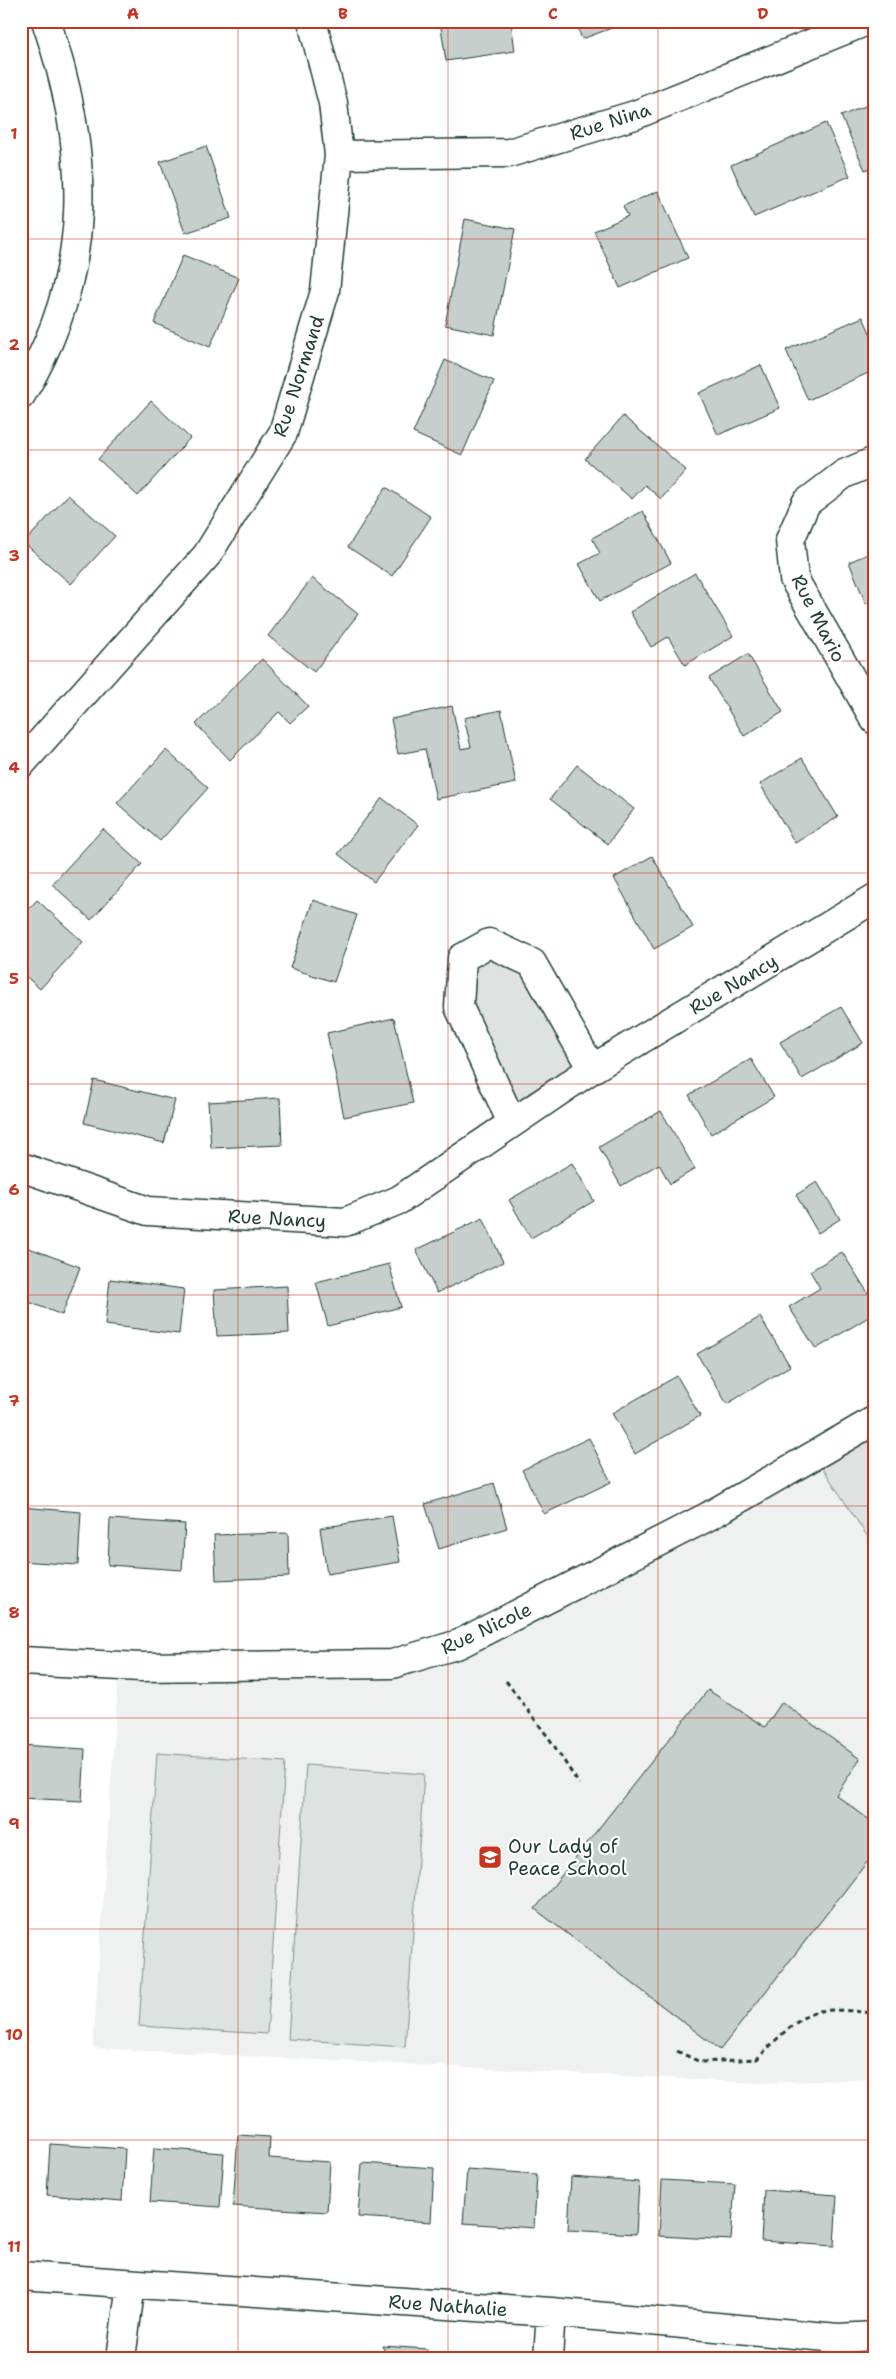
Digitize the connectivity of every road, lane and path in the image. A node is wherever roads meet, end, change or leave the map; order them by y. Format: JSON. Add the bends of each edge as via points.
{"nodes":[{"id":1,"x":46,"y":21,"type":"edge"},
{"id":2,"x":312,"y":21,"type":"edge"},
{"id":3,"x":867,"y":21,"type":"edge"},
{"id":4,"x":339,"y":156,"type":"junction"},
{"id":5,"x":21,"y":395,"type":"edge"},
{"id":6,"x":875,"y":461,"type":"edge"},
{"id":7,"x":875,"y":720,"type":"edge"},
{"id":8,"x":21,"y":764,"type":"edge"},
{"id":9,"x":875,"y":898,"type":"edge"},
{"id":10,"x":592,"y":1070,"type":"junction"},
{"id":11,"x":512,"y":1123,"type":"junction"},
{"id":12,"x":21,"y":1167,"type":"edge"},
{"id":13,"x":875,"y":1420,"type":"edge"},
{"id":14,"x":21,"y":1661,"type":"edge"},
{"id":15,"x":506,"y":1681,"type":"dead end"},
{"id":16,"x":579,"y":1784,"type":"dead end"},
{"id":17,"x":875,"y":2014,"type":"edge"},
{"id":18,"x":677,"y":2051,"type":"dead end"},
{"id":19,"x":21,"y":2276,"type":"edge"},
{"id":20,"x":131,"y":2284,"type":"junction"},
{"id":21,"x":551,"y":2312,"type":"junction"},
{"id":22,"x":875,"y":2336,"type":"edge"},
{"id":23,"x":121,"y":2358,"type":"edge"},
{"id":24,"x":548,"y":2358,"type":"edge"}],
"edges":[{"from":1,"to":5,"type":"main road","via":[[71,108],[79,174],[78,210],[70,278],[61,310],[47,349]]},
{"from":2,"to":4,"type":"main road","name":"Rue Normand","via":[[333,103]]},
{"from":3,"to":4,"type":"main road","name":"Rue Nina","via":[[635,115],[509,153]]},
{"from":4,"to":8,"type":"main road","name":"Rue Normand","via":[[325,291],[283,433],[208,555]]},
{"from":6,"to":7,"type":"main road","name":"Rue Mario","via":[[844,474],[806,503],[790,540],[794,579]]},
{"from":9,"to":10,"type":"main road","name":"Rue Nancy"},
{"from":10,"to":11,"type":"main road","name":"Rue Nancy"},
{"from":10,"to":11,"type":"main road","via":[[532,963],[489,943],[462,958],[459,1007]]},
{"from":11,"to":12,"type":"main road","name":"Rue Nancy","via":[[399,1200],[345,1222],[148,1211]]},
{"from":13,"to":14,"type":"main road","name":"Rue Nicole","via":[[709,1516],[459,1644],[392,1664],[140,1667]]},
{"from":15,"to":16,"type":"path"},
{"from":17,"to":18,"type":"path","via":[[853,2010],[812,2013],[782,2033],[757,2059],[700,2062]]},
{"from":19,"to":20,"type":"main road","name":"Rue Nathalie"},
{"from":20,"to":21,"type":"main road","name":"Rue Nathalie"},
{"from":20,"to":23,"type":"main road"},
{"from":21,"to":22,"type":"main road","name":"Rue Nathalie","via":[[838,2338]]},
{"from":21,"to":24,"type":"main road"}]}
